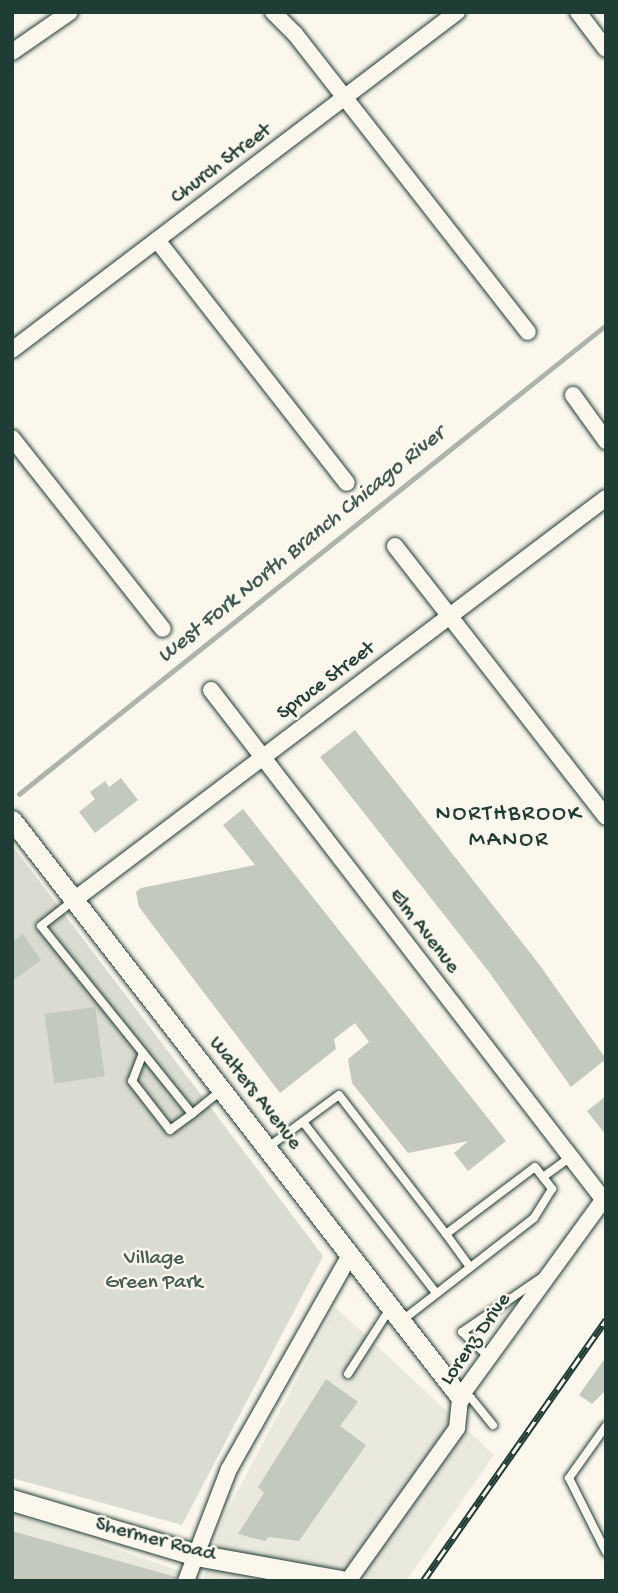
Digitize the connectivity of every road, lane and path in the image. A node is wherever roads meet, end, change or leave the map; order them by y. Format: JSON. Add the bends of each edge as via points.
{"nodes":[{"id":1,"x":70,"y":12,"type":"edge"},
{"id":2,"x":273,"y":12,"type":"edge"},
{"id":3,"x":457,"y":12,"type":"edge"},
{"id":4,"x":578,"y":12,"type":"edge"},
{"id":5,"x":606,"y":49,"type":"edge"},
{"id":6,"x":13,"y":50,"type":"edge"},
{"id":7,"x":345,"y":97,"type":"junction"},
{"id":8,"x":157,"y":240,"type":"junction"},
{"id":9,"x":528,"y":332,"type":"dead end"},
{"id":10,"x":12,"y":350,"type":"edge"},
{"id":11,"x":573,"y":395,"type":"dead end"},
{"id":12,"x":12,"y":438,"type":"edge"},
{"id":13,"x":606,"y":441,"type":"edge"},
{"id":14,"x":347,"y":483,"type":"dead end"},
{"id":15,"x":606,"y":498,"type":"edge"},
{"id":16,"x":395,"y":546,"type":"dead end"},
{"id":17,"x":449,"y":616,"type":"junction"},
{"id":18,"x":163,"y":629,"type":"dead end"},
{"id":19,"x":211,"y":690,"type":"dead end"},
{"id":20,"x":261,"y":758,"type":"junction"},
{"id":21,"x":606,"y":817,"type":"edge"},
{"id":22,"x":15,"y":823,"type":"edge"},
{"id":23,"x":74,"y":900,"type":"junction"},
{"id":24,"x":143,"y":1053,"type":"junction"},
{"id":25,"x":222,"y":1090,"type":"junction"},
{"id":26,"x":192,"y":1114,"type":"junction"},
{"id":27,"x":303,"y":1122,"type":"junction"},
{"id":28,"x":267,"y":1148,"type":"junction"},
{"id":29,"x":571,"y":1157,"type":"junction"},
{"id":30,"x":543,"y":1177,"type":"junction"},
{"id":31,"x":605,"y":1198,"type":"edge"},
{"id":32,"x":446,"y":1234,"type":"junction"},
{"id":33,"x":350,"y":1255,"type":"junction"},
{"id":34,"x":470,"y":1267,"type":"junction"},
{"id":35,"x":553,"y":1269,"type":"junction"},
{"id":36,"x":436,"y":1293,"type":"junction"},
{"id":37,"x":396,"y":1314,"type":"junction"},
{"id":38,"x":490,"y":1357,"type":"junction"},
{"id":39,"x":348,"y":1374,"type":"dead end"},
{"id":40,"x":460,"y":1396,"type":"junction"},
{"id":41,"x":493,"y":1425,"type":"dead end"},
{"id":42,"x":606,"y":1426,"type":"edge"},
{"id":43,"x":12,"y":1500,"type":"edge"},
{"id":44,"x":606,"y":1552,"type":"edge"},
{"id":45,"x":196,"y":1555,"type":"junction"},
{"id":46,"x":186,"y":1581,"type":"edge"},
{"id":47,"x":341,"y":1581,"type":"edge"},
{"id":48,"x":348,"y":1581,"type":"edge"}],
"edges":[{"from":1,"to":6,"type":"street"},
{"from":2,"to":7,"type":"street"},
{"from":3,"to":7,"type":"street","name":"Church Street"},
{"from":4,"to":5,"type":"street"},
{"from":7,"to":8,"type":"street","name":"Church Street"},
{"from":7,"to":9,"type":"street"},
{"from":8,"to":10,"type":"street","name":"Church Street"},
{"from":8,"to":14,"type":"street"},
{"from":11,"to":13,"type":"street"},
{"from":12,"to":18,"type":"street"},
{"from":15,"to":17,"type":"street","name":"Spruce Street"},
{"from":16,"to":17,"type":"street"},
{"from":17,"to":20,"type":"street","name":"Spruce Street"},
{"from":17,"to":21,"type":"street"},
{"from":19,"to":20,"type":"street","name":"Elm Avenue"},
{"from":20,"to":23,"type":"street","name":"Spruce Street"},
{"from":20,"to":29,"type":"street","name":"Elm Avenue"},
{"from":22,"to":23,"type":"street","name":"Walters Avenue"},
{"from":23,"to":24,"type":"lane","via":[[41,926]]},
{"from":23,"to":25,"type":"street","name":"Walters Avenue"},
{"from":24,"to":26,"type":"lane"},
{"from":24,"to":26,"type":"lane","via":[[132,1081],[170,1130]]},
{"from":25,"to":26,"type":"lane"},
{"from":25,"to":28,"type":"street","name":"Walters Avenue"},
{"from":27,"to":28,"type":"lane"},
{"from":27,"to":32,"type":"lane","via":[[339,1095]]},
{"from":27,"to":36,"type":"lane"},
{"from":28,"to":33,"type":"street","name":"Walters Avenue"},
{"from":29,"to":30,"type":"lane"},
{"from":29,"to":31,"type":"street","name":"Elm Avenue"},
{"from":30,"to":32,"type":"lane","via":[[535,1167]]},
{"from":30,"to":34,"type":"lane","via":[[552,1189],[534,1217]]},
{"from":31,"to":35,"type":"street","name":"Lorenz Drive"},
{"from":32,"to":34,"type":"lane"},
{"from":33,"to":37,"type":"street","name":"Walters Avenue"},
{"from":33,"to":45,"type":"street","via":[[229,1469]]},
{"from":34,"to":36,"type":"lane"},
{"from":35,"to":38,"type":"street","name":"Lorenz Drive"},
{"from":35,"to":38,"type":"lane","via":[[462,1332]]},
{"from":36,"to":37,"type":"lane"},
{"from":37,"to":39,"type":"lane"},
{"from":37,"to":40,"type":"street","name":"Walters Avenue"},
{"from":38,"to":40,"type":"street","name":"Lorenz Drive"},
{"from":40,"to":41,"type":"lane","via":[[471,1398]]},
{"from":40,"to":48,"type":"street","name":"Lorenz Drive","via":[[457,1428]]},
{"from":42,"to":44,"type":"lane","via":[[569,1478]]},
{"from":43,"to":45,"type":"main road","name":"Shermer Road"},
{"from":45,"to":46,"type":"street"},
{"from":45,"to":47,"type":"main road","name":"Shermer Road"}]}
